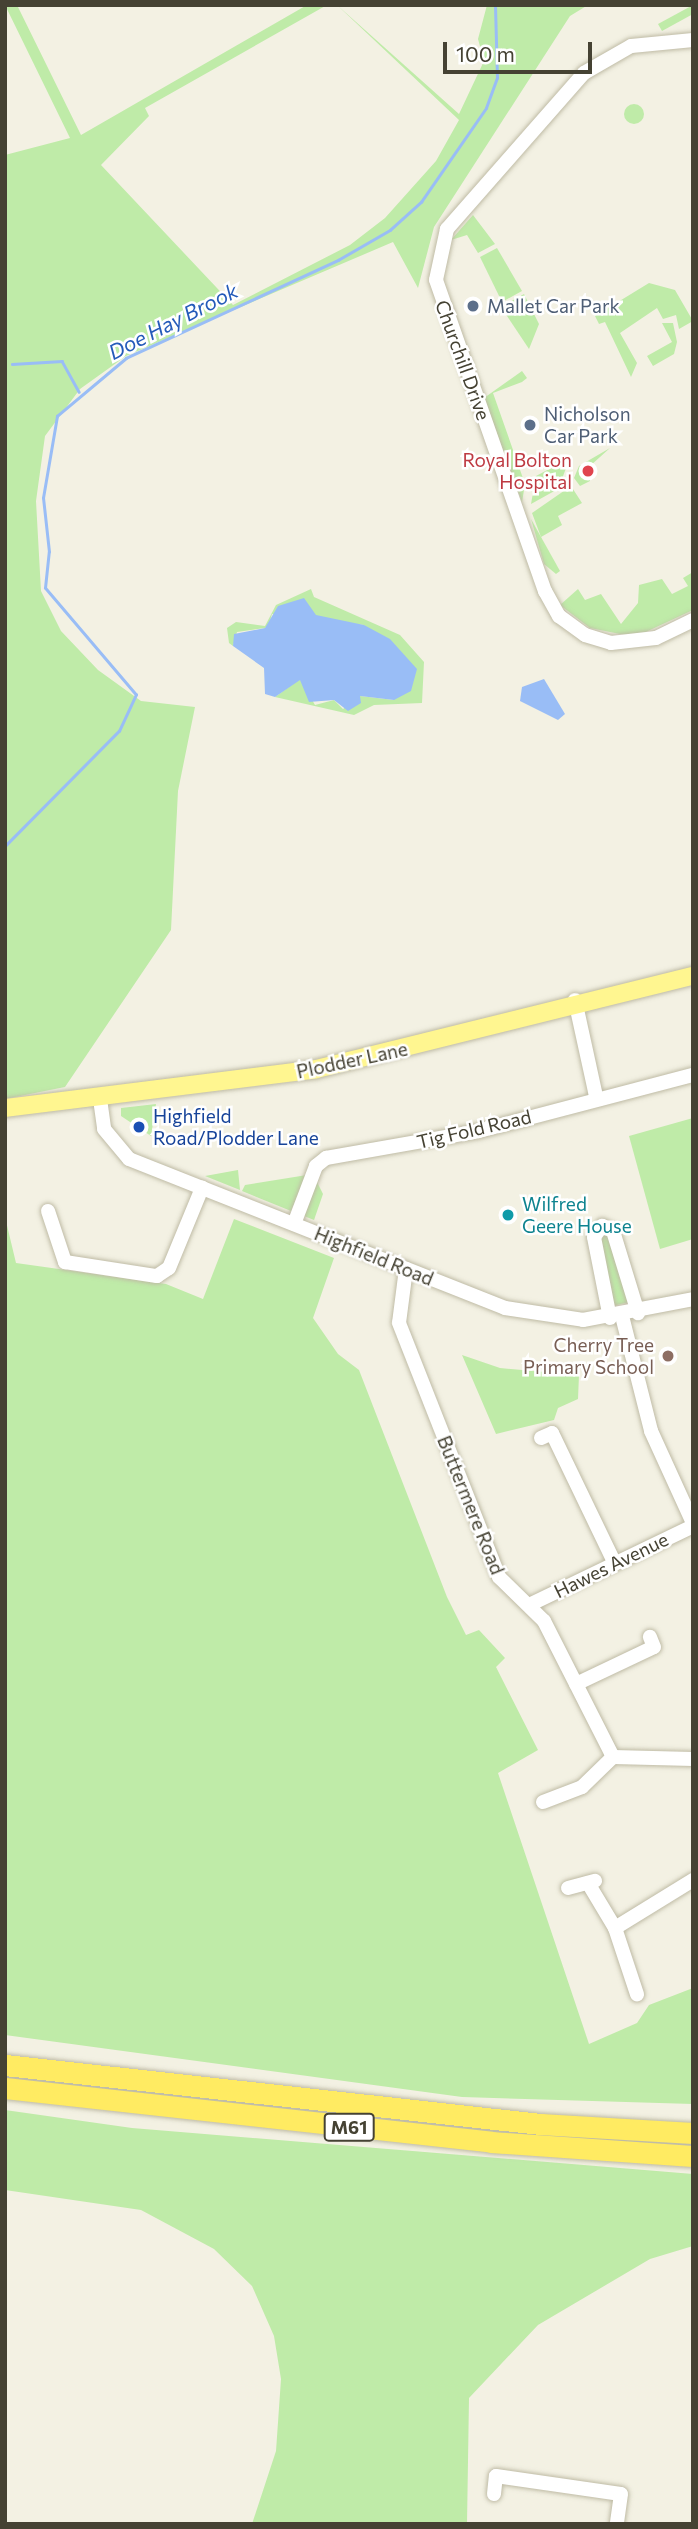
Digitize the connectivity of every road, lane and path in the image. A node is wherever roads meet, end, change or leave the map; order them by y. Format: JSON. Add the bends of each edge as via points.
{"nodes":[{"id":1,"x":693,"y":40,"type":"edge"},
{"id":2,"x":693,"y":620,"type":"edge"},
{"id":3,"x":693,"y":976,"type":"edge"},
{"id":4,"x":575,"y":1000,"type":"junction"},
{"id":5,"x":693,"y":1075,"type":"edge"},
{"id":6,"x":596,"y":1097,"type":"junction"},
{"id":7,"x":100,"y":1099,"type":"junction"},
{"id":8,"x":5,"y":1108,"type":"edge"},
{"id":9,"x":202,"y":1188,"type":"junction"},
{"id":10,"x":48,"y":1211,"type":"dead end"},
{"id":11,"x":294,"y":1224,"type":"junction"},
{"id":12,"x":406,"y":1269,"type":"junction"},
{"id":13,"x":693,"y":1299,"type":"edge"},
{"id":14,"x":638,"y":1312,"type":"junction"},
{"id":15,"x":616,"y":1317,"type":"junction"},
{"id":16,"x":541,"y":1438,"type":"dead end"},
{"id":17,"x":687,"y":1498,"type":"edge"},
{"id":18,"x":693,"y":1524,"type":"edge"},
{"id":19,"x":615,"y":1564,"type":"junction"},
{"id":20,"x":529,"y":1605,"type":"junction"},
{"id":21,"x":650,"y":1637,"type":"dead end"},
{"id":22,"x":576,"y":1684,"type":"junction"},
{"id":23,"x":613,"y":1757,"type":"junction"},
{"id":24,"x":693,"y":1759,"type":"edge"},
{"id":25,"x":551,"y":1803,"type":"dead end"},
{"id":26,"x":693,"y":1880,"type":"edge"},
{"id":27,"x":568,"y":1888,"type":"dead end"},
{"id":28,"x":615,"y":1928,"type":"junction"},
{"id":29,"x":637,"y":1994,"type":"dead end"},
{"id":30,"x":5,"y":2065,"type":"edge"},
{"id":31,"x":5,"y":2088,"type":"edge"},
{"id":32,"x":693,"y":2133,"type":"edge"},
{"id":33,"x":693,"y":2156,"type":"edge"},
{"id":34,"x":494,"y":2494,"type":"dead end"},
{"id":35,"x":617,"y":2524,"type":"edge"}],
"edges":[{"from":1,"to":2,"type":"street","name":"Churchill Drive","via":[[631,46],[584,73],[447,229],[436,280],[545,592],[559,616],[585,635],[611,643],[656,638]]},
{"from":3,"to":4,"type":"main road","name":"Plodder Lane"},
{"from":4,"to":6,"type":"street"},
{"from":4,"to":7,"type":"main road","name":"Plodder Lane","via":[[390,1054]]},
{"from":5,"to":6,"type":"street","name":"Tig Fold Road"},
{"from":6,"to":11,"type":"street","name":"Tig Fold Road","via":[[479,1131],[326,1158],[316,1166]]},
{"from":7,"to":8,"type":"main road","name":"Plodder Lane"},
{"from":7,"to":9,"type":"street","name":"Highfield Road","via":[[104,1129],[118,1150]]},
{"from":9,"to":10,"type":"street","via":[[169,1268],[156,1276],[65,1262]]},
{"from":9,"to":11,"type":"street","name":"Highfield Road"},
{"from":11,"to":12,"type":"street","name":"Highfield Road"},
{"from":12,"to":15,"type":"street","name":"Highfield Road","via":[[519,1311]]},
{"from":12,"to":20,"type":"street","name":"Buttermere Road","via":[[399,1323],[499,1577]]},
{"from":13,"to":14,"type":"street","name":"Highfield Road"},
{"from":14,"to":15,"type":"street","name":"Highfield Road"},
{"from":14,"to":15,"type":"street","via":[[612,1231],[602,1226],[594,1237]]},
{"from":15,"to":17,"type":"street","via":[[651,1431]]},
{"from":16,"to":19,"type":"street","via":[[552,1433]]},
{"from":17,"to":18,"type":"street"},
{"from":18,"to":19,"type":"street","name":"Hawes Avenue"},
{"from":19,"to":20,"type":"street","name":"Hawes Avenue"},
{"from":20,"to":22,"type":"street","name":"Buttermere Road"},
{"from":21,"to":22,"type":"street","via":[[654,1647]]},
{"from":22,"to":23,"type":"street","name":"Buttermere Road"},
{"from":23,"to":24,"type":"street","via":[[632,1762]]},
{"from":23,"to":25,"type":"street","via":[[591,1781]]},
{"from":26,"to":28,"type":"street"},
{"from":27,"to":28,"type":"street","via":[[592,1882]]},
{"from":28,"to":29,"type":"street"},
{"from":30,"to":32,"type":"highway","number":"M61","via":[[540,2124]]},
{"from":31,"to":33,"type":"highway","number":"M61","via":[[491,2142]]},
{"from":34,"to":35,"type":"street","via":[[496,2476],[621,2494]]}]}
